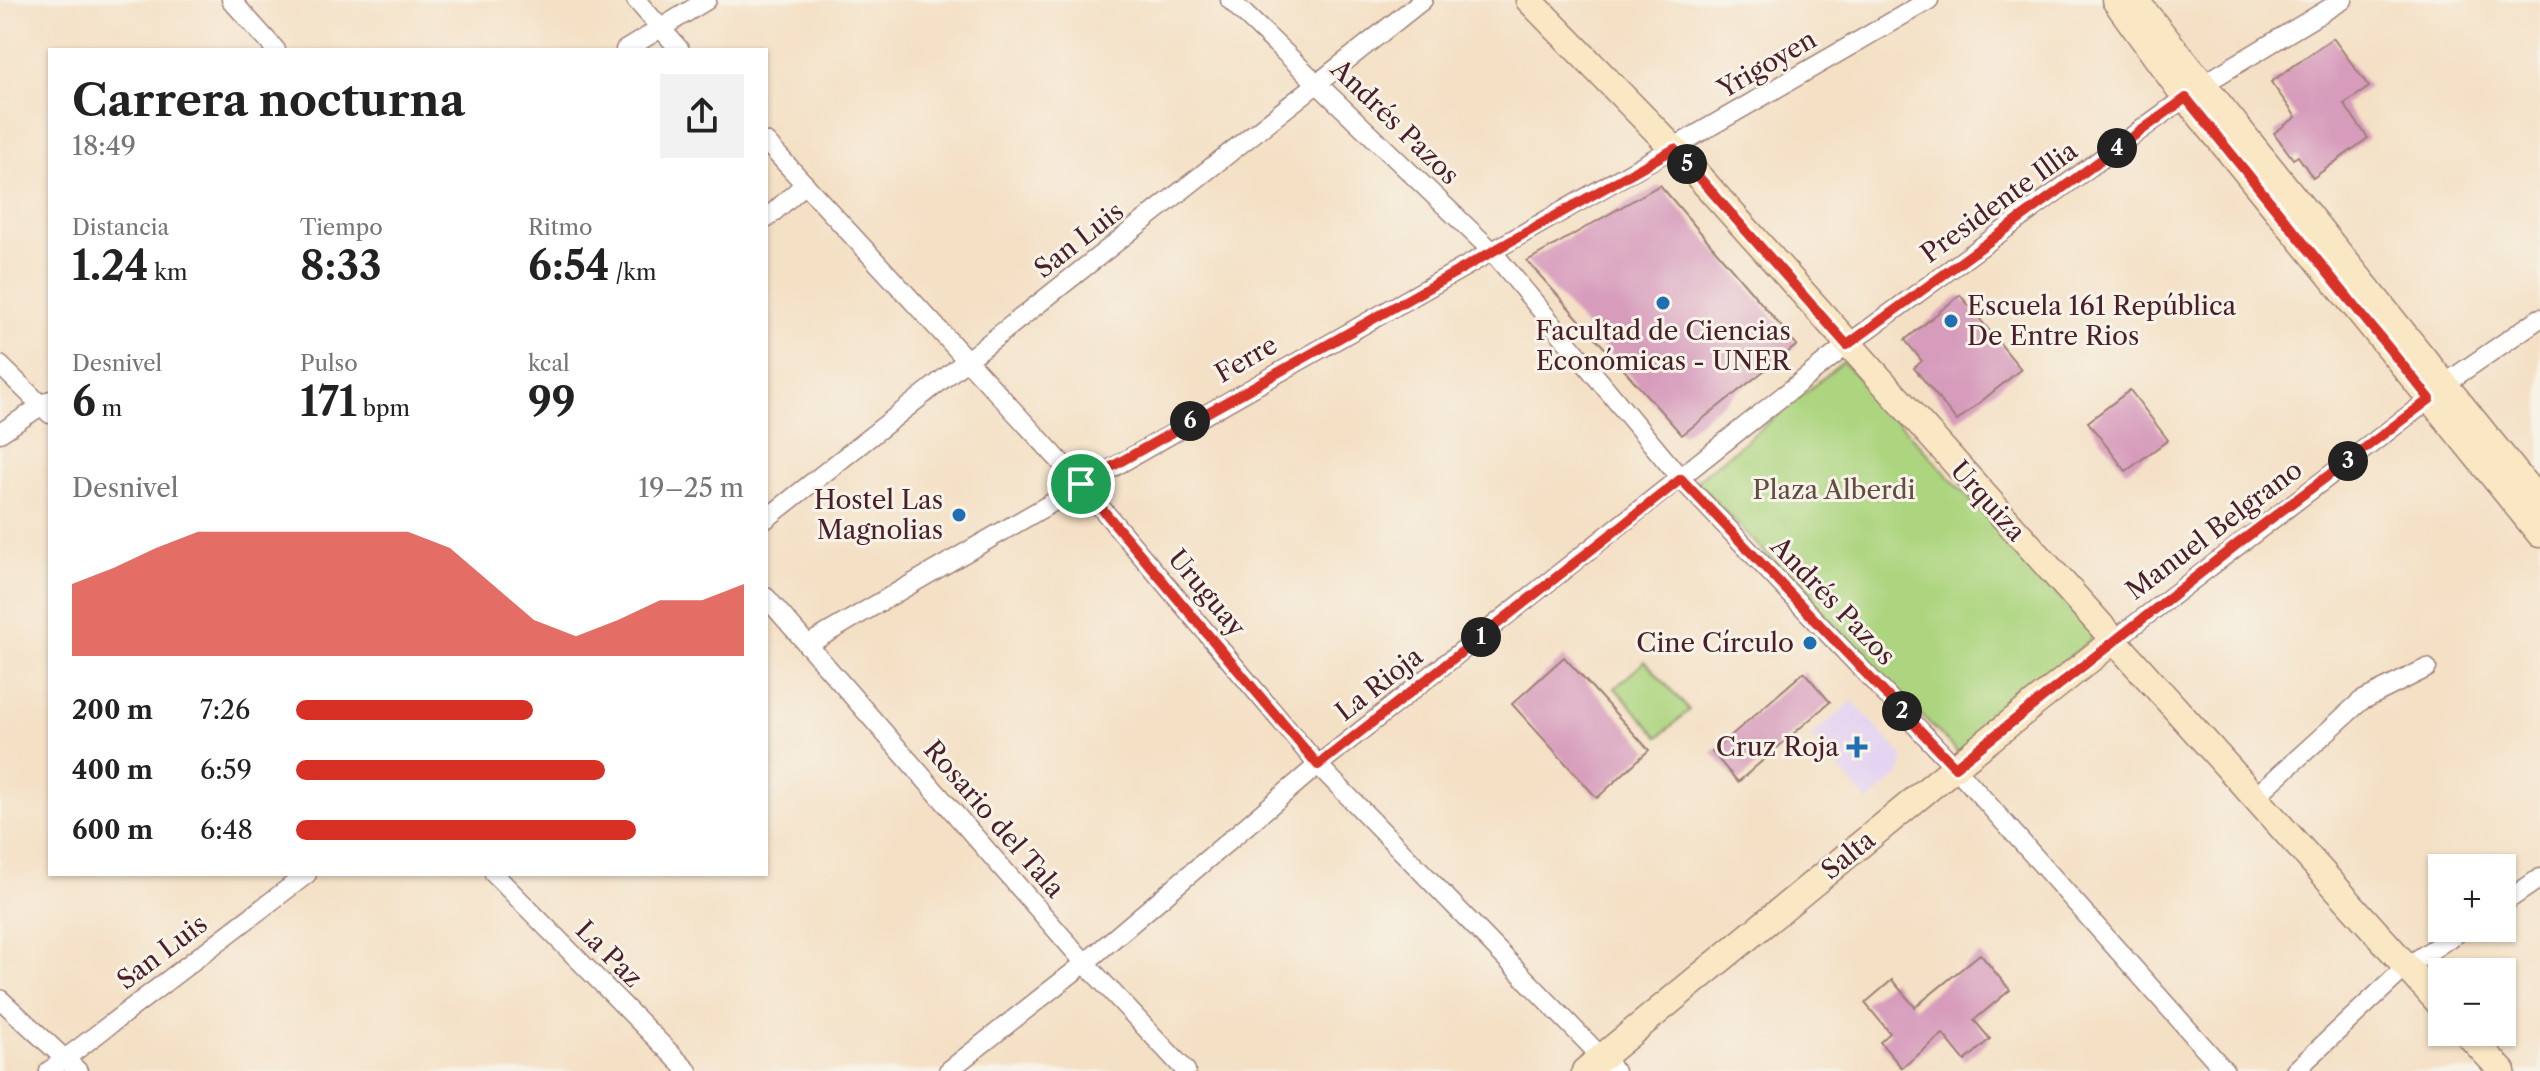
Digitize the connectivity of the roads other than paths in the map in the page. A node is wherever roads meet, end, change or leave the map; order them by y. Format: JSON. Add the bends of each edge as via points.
{"nodes":[{"id":1,"x":231,"y":0,"type":"edge"},
{"id":2,"x":636,"y":0,"type":"edge"},
{"id":3,"x":707,"y":0,"type":"edge"},
{"id":4,"x":1230,"y":0,"type":"edge"},
{"id":5,"x":1423,"y":0,"type":"edge"},
{"id":6,"x":1529,"y":0,"type":"edge"},
{"id":7,"x":1929,"y":0,"type":"edge"},
{"id":8,"x":2115,"y":0,"type":"edge"},
{"id":9,"x":2135,"y":0,"type":"edge"},
{"id":10,"x":2343,"y":0,"type":"edge"},
{"id":11,"x":660,"y":29,"type":"junction"},
{"id":12,"x":274,"y":48,"type":"edge"},
{"id":13,"x":628,"y":48,"type":"edge"},
{"id":14,"x":678,"y":48,"type":"edge"},
{"id":15,"x":1318,"y":84,"type":"junction"},
{"id":16,"x":2194,"y":92,"type":"junction"},
{"id":17,"x":768,"y":144,"type":"edge"},
{"id":18,"x":1674,"y":149,"type":"junction"},
{"id":19,"x":805,"y":184,"type":"junction"},
{"id":20,"x":768,"y":217,"type":"edge"},
{"id":21,"x":1491,"y":250,"type":"junction"},
{"id":22,"x":2540,"y":318,"type":"edge"},
{"id":23,"x":1847,"y":345,"type":"junction"},
{"id":24,"x":967,"y":361,"type":"junction"},
{"id":25,"x":0,"y":365,"type":"edge"},
{"id":26,"x":2437,"y":392,"type":"junction"},
{"id":27,"x":47,"y":406,"type":"edge"},
{"id":28,"x":0,"y":433,"type":"edge"},
{"id":29,"x":1681,"y":479,"type":"junction"},
{"id":30,"x":1081,"y":484,"type":"junction"},
{"id":31,"x":2540,"y":503,"type":"edge"},
{"id":32,"x":768,"y":517,"type":"edge"},
{"id":33,"x":2540,"y":534,"type":"edge"},
{"id":34,"x":768,"y":599,"type":"edge"},
{"id":35,"x":2113,"y":641,"type":"junction"},
{"id":36,"x":807,"y":645,"type":"junction"},
{"id":37,"x":2427,"y":668,"type":"dead end"},
{"id":38,"x":1318,"y":765,"type":"junction"},
{"id":39,"x":1955,"y":767,"type":"junction"},
{"id":40,"x":2254,"y":798,"type":"junction"},
{"id":41,"x":305,"y":876,"type":"edge"},
{"id":42,"x":496,"y":876,"type":"edge"},
{"id":43,"x":2540,"y":878,"type":"edge"},
{"id":44,"x":2516,"y":894,"type":"edge"},
{"id":45,"x":2444,"y":942,"type":"edge"},
{"id":46,"x":1085,"y":963,"type":"junction"},
{"id":47,"x":2406,"y":967,"type":"junction"},
{"id":48,"x":2428,"y":991,"type":"edge"},
{"id":49,"x":0,"y":999,"type":"edge"},
{"id":50,"x":2479,"y":1046,"type":"edge"},
{"id":51,"x":72,"y":1065,"type":"edge"},
{"id":52,"x":1601,"y":1066,"type":"edge"},
{"id":53,"x":49,"y":1071,"type":"edge"},
{"id":54,"x":688,"y":1071,"type":"edge"},
{"id":55,"x":948,"y":1071,"type":"edge"},
{"id":56,"x":1186,"y":1071,"type":"edge"},
{"id":57,"x":2225,"y":1071,"type":"edge"},
{"id":58,"x":2295,"y":1071,"type":"edge"},
{"id":59,"x":2502,"y":1071,"type":"edge"}],
"edges":[{"from":1,"to":12,"type":"street"},
{"from":2,"to":11,"type":"street"},
{"from":3,"to":11,"type":"street"},
{"from":4,"to":15,"type":"street","name":"Andrés Pazos"},
{"from":5,"to":15,"type":"street","name":"San Luis"},
{"from":6,"to":18,"type":"street","name":"Urquiza"},
{"from":7,"to":18,"type":"street","name":"Yrigoyen"},
{"from":8,"to":16,"type":"street"},
{"from":9,"to":16,"type":"street"},
{"from":10,"to":16,"type":"street","name":"Presidente Illia"},
{"from":11,"to":13,"type":"street"},
{"from":11,"to":14,"type":"street"},
{"from":15,"to":21,"type":"street","name":"Andrés Pazos"},
{"from":15,"to":24,"type":"street","name":"San Luis"},
{"from":16,"to":23,"type":"street","name":"Presidente Illia"},
{"from":16,"to":26,"type":"street"},
{"from":17,"to":19,"type":"street","name":"Uruguay"},
{"from":18,"to":21,"type":"street","name":"Ferre"},
{"from":18,"to":23,"type":"street","name":"Urquiza"},
{"from":19,"to":20,"type":"street"},
{"from":19,"to":24,"type":"street","name":"Uruguay"},
{"from":21,"to":29,"type":"street","name":"Andrés Pazos"},
{"from":21,"to":30,"type":"street","name":"Ferre"},
{"from":22,"to":26,"type":"street","name":"Manuel Belgrano"},
{"from":23,"to":29,"type":"street","name":"La Rioja"},
{"from":23,"to":35,"type":"street","name":"Urquiza"},
{"from":24,"to":30,"type":"street","name":"Uruguay"},
{"from":24,"to":32,"type":"street","name":"San Luis"},
{"from":25,"to":27,"type":"street"},
{"from":26,"to":31,"type":"street"},
{"from":26,"to":33,"type":"street"},
{"from":26,"to":35,"type":"street","name":"Manuel Belgrano"},
{"from":27,"to":28,"type":"street"},
{"from":29,"to":38,"type":"street","name":"La Rioja"},
{"from":29,"to":39,"type":"street","name":"Andrés Pazos"},
{"from":30,"to":36,"type":"street","name":"Ferre"},
{"from":30,"to":38,"type":"street","name":"Uruguay"},
{"from":34,"to":36,"type":"street","name":"Rosario del Tala"},
{"from":35,"to":39,"type":"street","name":"Salta"},
{"from":35,"to":40,"type":"street","name":"Urquiza"},
{"from":36,"to":46,"type":"street","name":"Rosario del Tala"},
{"from":37,"to":40,"type":"street","via":[[2361,701]]},
{"from":38,"to":46,"type":"street","name":"La Rioja"},
{"from":38,"to":52,"type":"street","name":"Uruguay"},
{"from":39,"to":52,"type":"street","name":"Salta"},
{"from":39,"to":57,"type":"street","name":"Andrés Pazos"},
{"from":40,"to":47,"type":"street","name":"Urquiza"},
{"from":41,"to":51,"type":"street","name":"San Luis"},
{"from":42,"to":54,"type":"street","name":"La Paz"},
{"from":43,"to":44,"type":"street"},
{"from":45,"to":47,"type":"street"},
{"from":46,"to":55,"type":"street","name":"La Rioja"},
{"from":46,"to":56,"type":"street","name":"Rosario del Tala"},
{"from":47,"to":48,"type":"street","name":"Urquiza"},
{"from":47,"to":58,"type":"street"},
{"from":49,"to":51,"type":"street"},
{"from":50,"to":59,"type":"street"},
{"from":51,"to":53,"type":"street","name":"San Luis"}]}
